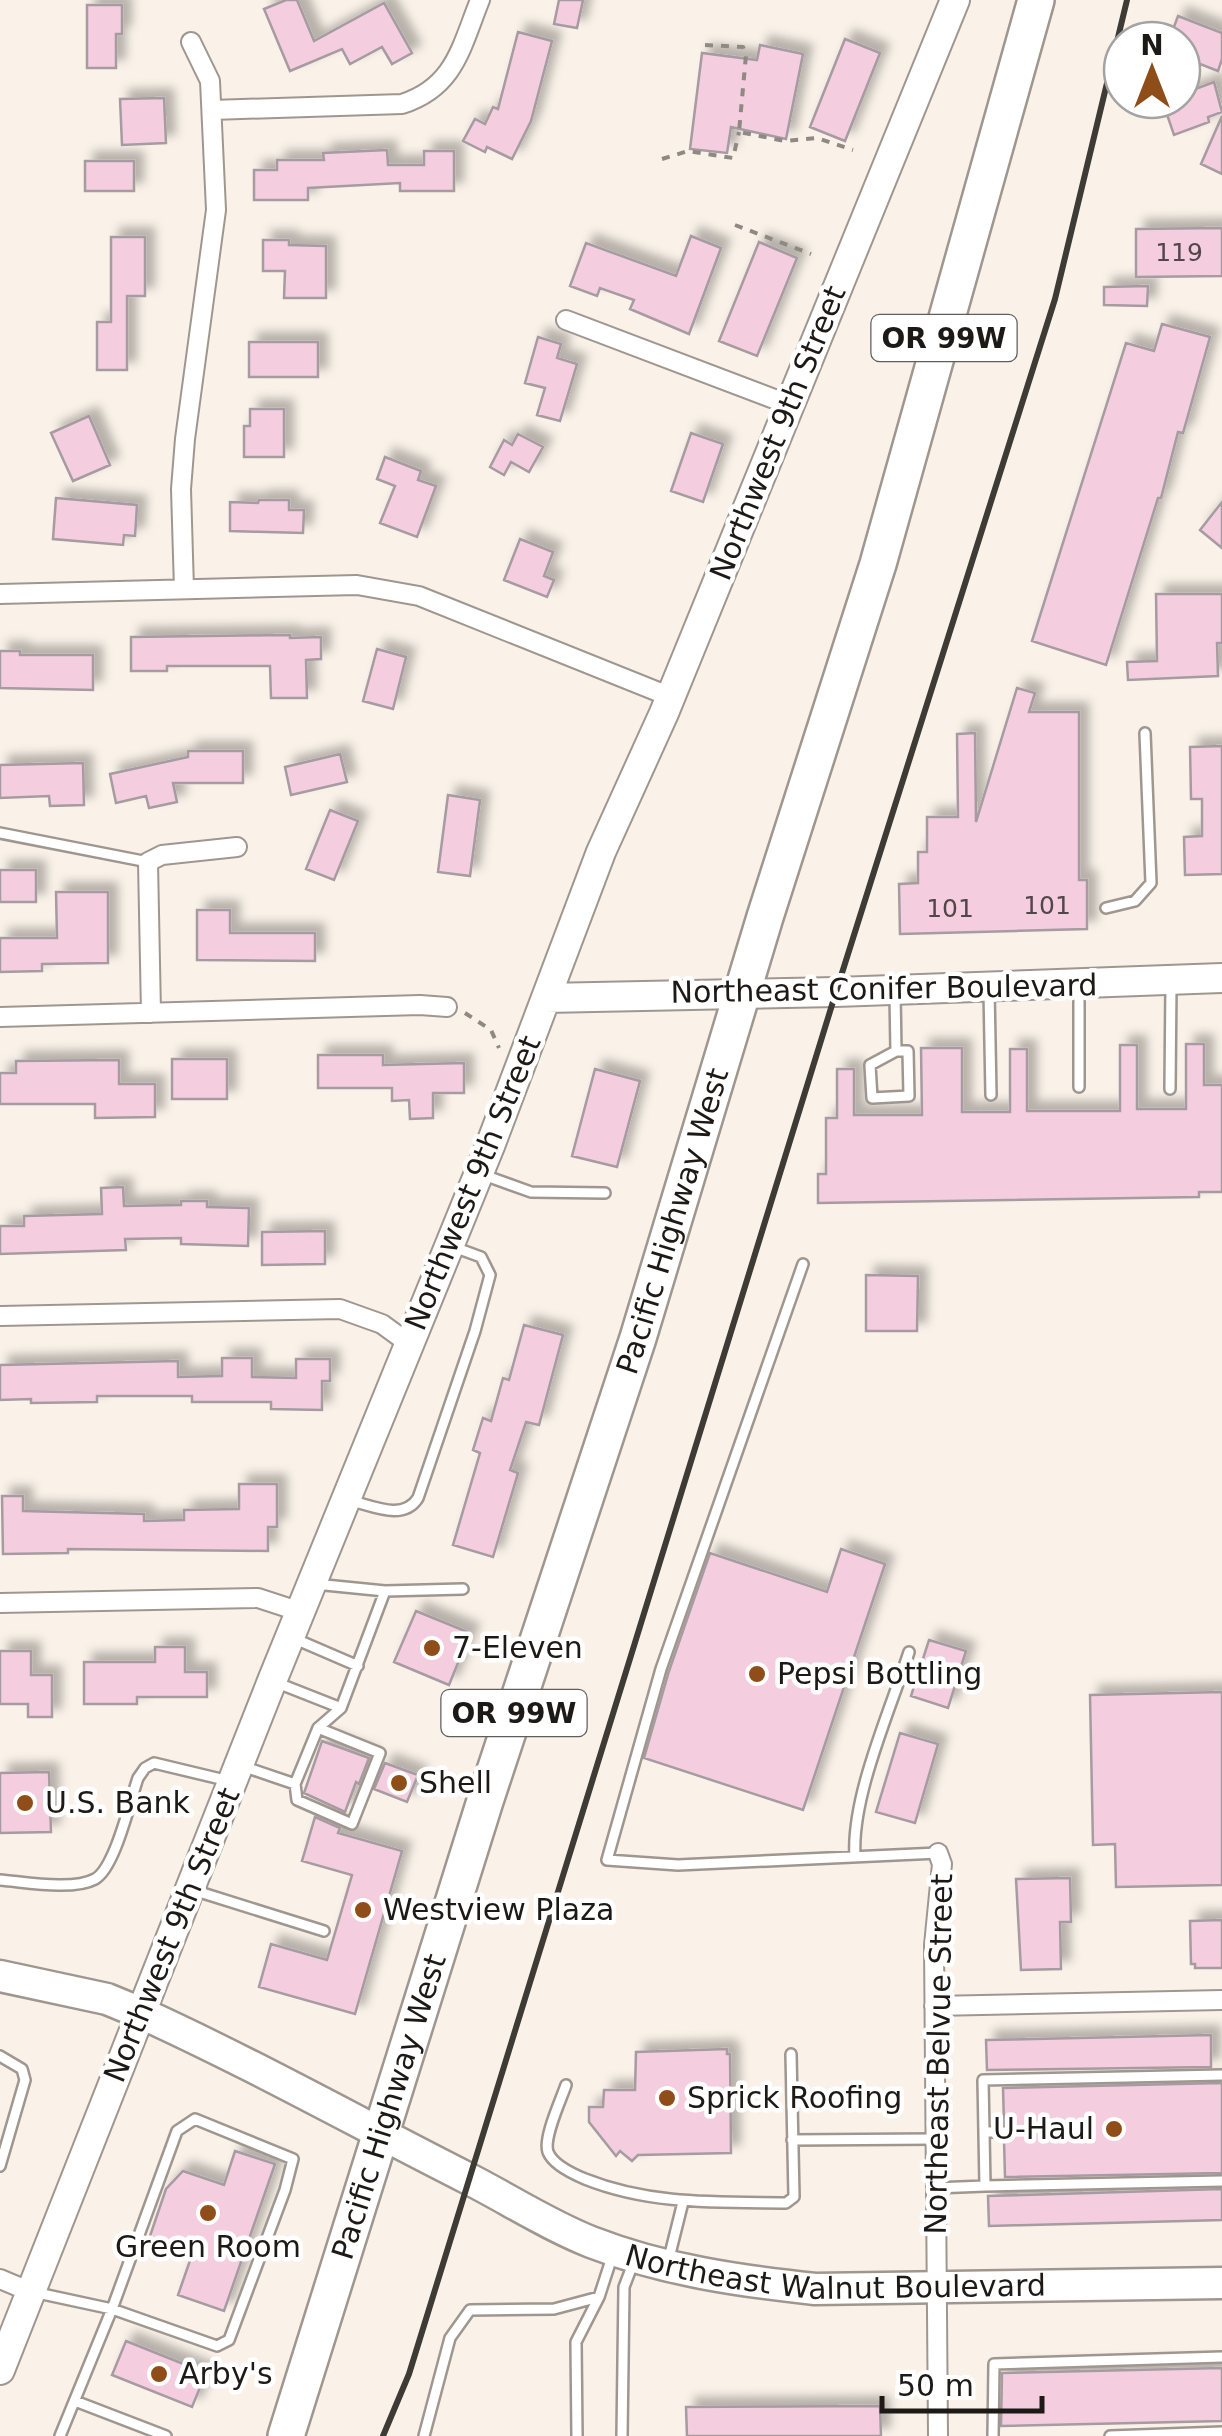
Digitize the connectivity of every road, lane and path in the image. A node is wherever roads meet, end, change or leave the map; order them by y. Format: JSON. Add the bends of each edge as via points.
{"nodes":[{"id":1,"x":480,"y":0,"type":"edge"},
{"id":2,"x":955,"y":0,"type":"edge"},
{"id":3,"x":1036,"y":0,"type":"edge"},
{"id":4,"x":191,"y":42,"type":"dead end"},
{"id":5,"x":705,"y":45,"type":"dead end"},
{"id":6,"x":212,"y":110,"type":"junction"},
{"id":7,"x":739,"y":132,"type":"junction"},
{"id":8,"x":854,"y":150,"type":"dead end"},
{"id":9,"x":662,"y":159,"type":"dead end"},
{"id":10,"x":736,"y":225,"type":"dead end"},
{"id":11,"x":811,"y":254,"type":"dead end"},
{"id":12,"x":566,"y":320,"type":"dead end"},
{"id":13,"x":790,"y":405,"type":"junction"},
{"id":14,"x":184,"y":589,"type":"junction"},
{"id":15,"x":0,"y":594,"type":"edge"},
{"id":16,"x":671,"y":696,"type":"junction"},
{"id":17,"x":1145,"y":733,"type":"dead end"},
{"id":18,"x":0,"y":833,"type":"edge"},
{"id":19,"x":237,"y":847,"type":"dead end"},
{"id":20,"x":148,"y":862,"type":"junction"},
{"id":21,"x":1106,"y":908,"type":"dead end"},
{"id":22,"x":1222,"y":978,"type":"edge"},
{"id":23,"x":1171,"y":980,"type":"junction"},
{"id":24,"x":1079,"y":984,"type":"junction"},
{"id":25,"x":989,"y":987,"type":"junction"},
{"id":26,"x":896,"y":990,"type":"junction"},
{"id":27,"x":744,"y":992,"type":"junction"},
{"id":28,"x":546,"y":998,"type":"junction"},
{"id":29,"x":447,"y":1007,"type":"joint"},
{"id":30,"x":151,"y":1013,"type":"junction"},
{"id":31,"x":0,"y":1016,"type":"edge"},
{"id":32,"x":896,"y":1051,"type":"junction"},
{"id":33,"x":520,"y":1068,"type":"junction"},
{"id":34,"x":1079,"y":1087,"type":"dead end"},
{"id":35,"x":1170,"y":1089,"type":"dead end"},
{"id":36,"x":990,"y":1095,"type":"dead end"},
{"id":37,"x":479,"y":1173,"type":"junction"},
{"id":38,"x":606,"y":1193,"type":"dead end"},
{"id":39,"x":449,"y":1246,"type":"junction"},
{"id":40,"x":803,"y":1264,"type":"dead end"},
{"id":41,"x":0,"y":1316,"type":"edge"},
{"id":42,"x":408,"y":1342,"type":"junction"},
{"id":43,"x":346,"y":1499,"type":"junction"},
{"id":44,"x":312,"y":1584,"type":"junction"},
{"id":45,"x":463,"y":1590,"type":"dead end"},
{"id":46,"x":385,"y":1591,"type":"junction"},
{"id":47,"x":0,"y":1603,"type":"edge"},
{"id":48,"x":296,"y":1624,"type":"junction"},
{"id":49,"x":908,"y":1652,"type":"dead end"},
{"id":50,"x":358,"y":1666,"type":"junction"},
{"id":51,"x":272,"y":1681,"type":"junction"},
{"id":52,"x":341,"y":1708,"type":"junction"},
{"id":53,"x":318,"y":1728,"type":"junction"},
{"id":54,"x":236,"y":1774,"type":"junction"},
{"id":55,"x":295,"y":1784,"type":"junction"},
{"id":56,"x":938,"y":1853,"type":"joint"},
{"id":57,"x":855,"y":1857,"type":"junction"},
{"id":58,"x":0,"y":1880,"type":"edge"},
{"id":59,"x":190,"y":1889,"type":"junction"},
{"id":60,"x":324,"y":1930,"type":"dead end"},
{"id":61,"x":0,"y":1976,"type":"edge"},
{"id":62,"x":1222,"y":2000,"type":"edge"},
{"id":63,"x":934,"y":2006,"type":"junction"},
{"id":64,"x":142,"y":2013,"type":"junction"},
{"id":65,"x":791,"y":2054,"type":"dead end"},
{"id":66,"x":0,"y":2056,"type":"edge"},
{"id":67,"x":1222,"y":2074,"type":"edge"},
{"id":68,"x":566,"y":2085,"type":"dead end"},
{"id":69,"x":984,"y":2132,"type":"junction"},
{"id":70,"x":1004,"y":2132,"type":"dead end"},
{"id":71,"x":380,"y":2134,"type":"junction"},
{"id":72,"x":934,"y":2138,"type":"junction"},
{"id":73,"x":792,"y":2140,"type":"junction"},
{"id":74,"x":0,"y":2166,"type":"edge"},
{"id":75,"x":1222,"y":2181,"type":"edge"},
{"id":76,"x":985,"y":2186,"type":"junction"},
{"id":77,"x":936,"y":2188,"type":"junction"},
{"id":78,"x":683,"y":2202,"type":"junction"},
{"id":79,"x":625,"y":2253,"type":"junction"},
{"id":80,"x":668,"y":2266,"type":"junction"},
{"id":81,"x":0,"y":2279,"type":"edge"},
{"id":82,"x":1222,"y":2284,"type":"edge"},
{"id":83,"x":938,"y":2289,"type":"junction"},
{"id":84,"x":31,"y":2292,"type":"junction"},
{"id":85,"x":599,"y":2297,"type":"junction"},
{"id":86,"x":112,"y":2309,"type":"junction"},
{"id":87,"x":1222,"y":2357,"type":"edge"},
{"id":88,"x":0,"y":2370,"type":"edge"},
{"id":89,"x":75,"y":2401,"type":"junction"},
{"id":90,"x":1222,"y":2432,"type":"edge"},
{"id":91,"x":60,"y":2436,"type":"edge"},
{"id":92,"x":166,"y":2436,"type":"edge"},
{"id":93,"x":286,"y":2436,"type":"edge"},
{"id":94,"x":424,"y":2436,"type":"edge"},
{"id":95,"x":577,"y":2436,"type":"edge"},
{"id":96,"x":622,"y":2436,"type":"edge"},
{"id":97,"x":938,"y":2436,"type":"edge"},
{"id":98,"x":993,"y":2436,"type":"edge"},
{"id":99,"x":1110,"y":2436,"type":"edge"}],
"edges":[{"from":1,"to":6,"type":"street","via":[[450,74],[423,98]]},
{"from":2,"to":13,"type":"street","name":"Northwest 9th Street"},
{"from":3,"to":27,"type":"highway","name":"Pacific Highway West","number":"OR 99W","via":[[878,564]]},
{"from":4,"to":6,"type":"street","via":[[204,64]]},
{"from":5,"to":7,"type":"path","via":[[736,45],[746,56]]},
{"from":6,"to":14,"type":"street","via":[[216,210],[184,439]]},
{"from":7,"to":8,"type":"path","via":[[785,141],[817,138]]},
{"from":7,"to":9,"type":"path","via":[[733,158],[688,151]]},
{"from":10,"to":11,"type":"path"},
{"from":12,"to":13,"type":"street"},
{"from":13,"to":16,"type":"street","name":"Northwest 9th Street"},
{"from":14,"to":15,"type":"street"},
{"from":14,"to":16,"type":"street","via":[[382,588],[419,596]]},
{"from":16,"to":28,"type":"street","name":"Northwest 9th Street","via":[[601,852]]},
{"from":17,"to":21,"type":"lane","via":[[1151,883],[1134,901]]},
{"from":18,"to":20,"type":"lane"},
{"from":19,"to":20,"type":"street"},
{"from":20,"to":30,"type":"street"},
{"from":22,"to":23,"type":"street","name":"Northeast Conifer Boulevard"},
{"from":23,"to":24,"type":"street","name":"Northeast Conifer Boulevard"},
{"from":23,"to":35,"type":"lane"},
{"from":24,"to":25,"type":"street","name":"Northeast Conifer Boulevard"},
{"from":24,"to":34,"type":"lane"},
{"from":25,"to":26,"type":"street","name":"Northeast Conifer Boulevard"},
{"from":25,"to":36,"type":"lane"},
{"from":26,"to":27,"type":"street","name":"Northeast Conifer Boulevard"},
{"from":26,"to":32,"type":"lane"},
{"from":27,"to":28,"type":"street","name":"Northeast Conifer Boulevard"},
{"from":27,"to":71,"type":"highway","name":"Pacific Highway West","number":"OR 99W"},
{"from":28,"to":33,"type":"street","name":"Northwest 9th Street"},
{"from":29,"to":30,"type":"street"},
{"from":29,"to":33,"type":"path","via":[[490,1030],[500,1051]]},
{"from":30,"to":31,"type":"street"},
{"from":32,"to":32,"type":"lane","via":[[908,1051],[909,1096],[872,1098],[870,1065]]},
{"from":33,"to":37,"type":"street","name":"Northwest 9th Street"},
{"from":37,"to":38,"type":"lane","via":[[531,1192]]},
{"from":37,"to":39,"type":"street","name":"Northwest 9th Street"},
{"from":39,"to":42,"type":"street","name":"Northwest 9th Street"},
{"from":39,"to":43,"type":"lane","via":[[481,1257],[490,1275],[418,1498],[402,1512]]},
{"from":40,"to":57,"type":"lane","via":[[661,1669],[607,1860],[678,1865]]},
{"from":41,"to":42,"type":"street","via":[[340,1309]]},
{"from":42,"to":43,"type":"street","name":"Northwest 9th Street"},
{"from":43,"to":44,"type":"street","name":"Northwest 9th Street"},
{"from":44,"to":46,"type":"lane"},
{"from":44,"to":48,"type":"street","name":"Northwest 9th Street"},
{"from":45,"to":46,"type":"lane"},
{"from":46,"to":50,"type":"lane"},
{"from":47,"to":48,"type":"street","via":[[258,1598]]},
{"from":48,"to":50,"type":"lane"},
{"from":48,"to":51,"type":"street","name":"Northwest 9th Street"},
{"from":49,"to":57,"type":"lane","via":[[864,1789]]},
{"from":50,"to":52,"type":"lane"},
{"from":51,"to":52,"type":"lane"},
{"from":51,"to":54,"type":"street","name":"Northwest 9th Street"},
{"from":52,"to":53,"type":"lane"},
{"from":53,"to":55,"type":"lane"},
{"from":53,"to":55,"type":"lane","via":[[380,1753],[352,1824],[298,1800]]},
{"from":54,"to":55,"type":"lane"},
{"from":54,"to":58,"type":"lane","via":[[145,1768],[107,1868],[95,1879]]},
{"from":54,"to":59,"type":"street","name":"Northwest 9th Street"},
{"from":56,"to":57,"type":"lane"},
{"from":56,"to":63,"type":"street","name":"Northeast Belvue Street"},
{"from":59,"to":60,"type":"lane"},
{"from":59,"to":64,"type":"street","name":"Northwest 9th Street"},
{"from":61,"to":64,"type":"main road","name":"Northeast Walnut Boulevard","via":[[107,1998]]},
{"from":62,"to":63,"type":"street"},
{"from":63,"to":72,"type":"street","name":"Northeast Belvue Street"},
{"from":64,"to":71,"type":"main road","name":"Northeast Walnut Boulevard"},
{"from":64,"to":84,"type":"street","name":"Northwest 9th Street"},
{"from":65,"to":73,"type":"lane"},
{"from":66,"to":74,"type":"lane","via":[[22,2069],[25,2080]]},
{"from":67,"to":69,"type":"lane","via":[[983,2080]]},
{"from":68,"to":78,"type":"lane","via":[[546,2143],[552,2159],[615,2191]]},
{"from":69,"to":70,"type":"lane"},
{"from":69,"to":76,"type":"lane"},
{"from":71,"to":79,"type":"main road","name":"Northeast Walnut Boulevard","via":[[537,2218]]},
{"from":71,"to":93,"type":"highway","name":"Pacific Highway West","number":"OR 99W"},
{"from":72,"to":73,"type":"lane"},
{"from":72,"to":77,"type":"street","name":"Northeast Belvue Street"},
{"from":73,"to":78,"type":"lane","via":[[791,2202]]},
{"from":75,"to":76,"type":"lane"},
{"from":76,"to":77,"type":"lane"},
{"from":77,"to":83,"type":"street","name":"Northeast Belvue Street"},
{"from":78,"to":80,"type":"lane"},
{"from":79,"to":80,"type":"main road","name":"Northeast Walnut Boulevard"},
{"from":79,"to":85,"type":"lane"},
{"from":79,"to":96,"type":"lane"},
{"from":80,"to":83,"type":"main road","name":"Northeast Walnut Boulevard","via":[[815,2290]]},
{"from":81,"to":84,"type":"street"},
{"from":82,"to":83,"type":"main road","name":"Northeast Walnut Boulevard"},
{"from":83,"to":97,"type":"street","name":"Northeast Belvue Street"},
{"from":84,"to":86,"type":"lane"},
{"from":84,"to":88,"type":"street","name":"Northwest 9th Street"},
{"from":85,"to":94,"type":"lane","via":[[554,2308],[470,2310],[450,2338]]},
{"from":85,"to":95,"type":"lane","via":[[576,2342]]},
{"from":86,"to":86,"type":"lane","via":[[177,2131],[196,2119],[293,2159],[228,2340],[218,2346]]},
{"from":86,"to":89,"type":"lane"},
{"from":87,"to":98,"type":"lane","via":[[994,2364]]},
{"from":89,"to":91,"type":"lane"},
{"from":89,"to":92,"type":"lane"},
{"from":90,"to":99,"type":"lane"}]}
